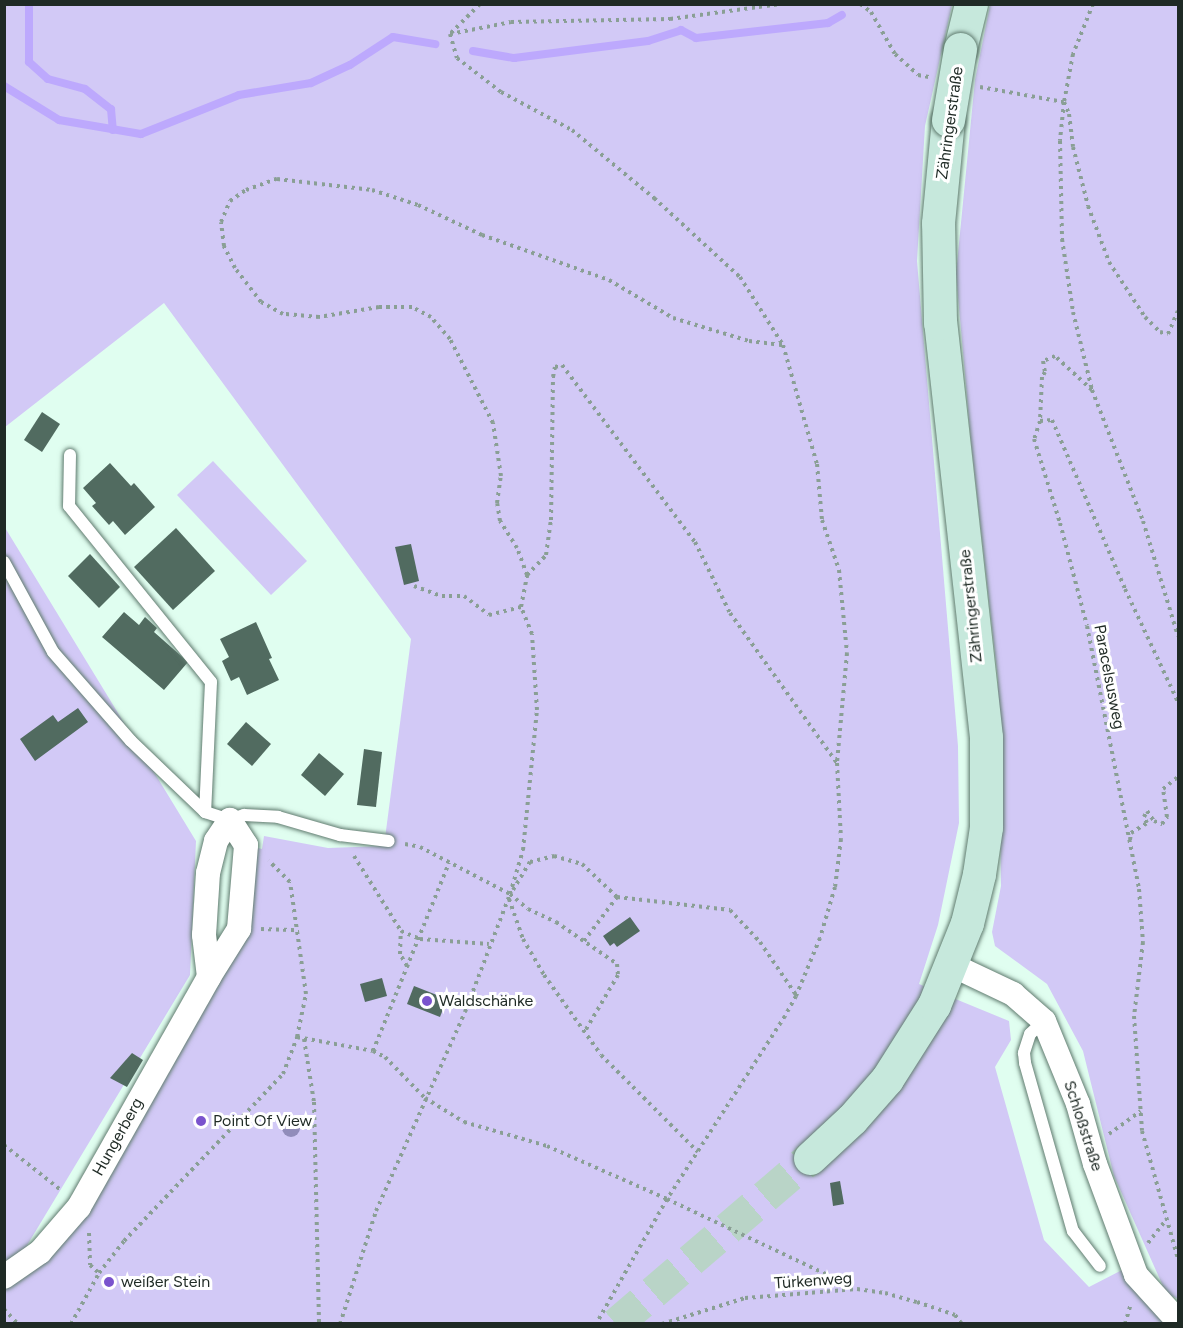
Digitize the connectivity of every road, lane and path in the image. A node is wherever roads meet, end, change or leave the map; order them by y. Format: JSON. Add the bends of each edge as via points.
{"nodes":[{"id":1,"x":480,"y":4,"type":"edge"},
{"id":2,"x":781,"y":4,"type":"edge"},
{"id":3,"x":860,"y":4,"type":"edge"},
{"id":4,"x":971,"y":4,"type":"edge"},
{"id":5,"x":1093,"y":4,"type":"edge"},
{"id":6,"x":450,"y":34,"type":"junction"},
{"id":7,"x":918,"y":75,"type":"dead end"},
{"id":8,"x":997,"y":91,"type":"dead end"},
{"id":9,"x":1064,"y":102,"type":"junction"},
{"id":10,"x":1179,"y":311,"type":"edge"},
{"id":11,"x":783,"y":345,"type":"junction"},
{"id":12,"x":1092,"y":390,"type":"junction"},
{"id":13,"x":1040,"y":421,"type":"junction"},
{"id":14,"x":70,"y":455,"type":"dead end"},
{"id":15,"x":4,"y":562,"type":"edge"},
{"id":16,"x":527,"y":574,"type":"junction"},
{"id":17,"x":414,"y":586,"type":"dead end"},
{"id":18,"x":521,"y":607,"type":"junction"},
{"id":19,"x":1179,"y":636,"type":"edge"},
{"id":20,"x":1179,"y":702,"type":"edge"},
{"id":21,"x":837,"y":763,"type":"junction"},
{"id":22,"x":1179,"y":777,"type":"edge"},
{"id":23,"x":205,"y":812,"type":"junction"},
{"id":24,"x":230,"y":820,"type":"junction"},
{"id":25,"x":340,"y":835,"type":"junction"},
{"id":26,"x":389,"y":841,"type":"joint"},
{"id":27,"x":246,"y":845,"type":"junction"},
{"id":28,"x":1131,"y":850,"type":"junction"},
{"id":29,"x":449,"y":863,"type":"junction"},
{"id":30,"x":510,"y":894,"type":"junction"},
{"id":31,"x":617,"y":897,"type":"junction"},
{"id":32,"x":239,"y":929,"type":"junction"},
{"id":33,"x":299,"y":930,"type":"junction"},
{"id":34,"x":401,"y":931,"type":"junction"},
{"id":35,"x":420,"y":939,"type":"junction"},
{"id":36,"x":584,"y":941,"type":"junction"},
{"id":37,"x":489,"y":944,"type":"junction"},
{"id":38,"x":952,"y":965,"type":"junction"},
{"id":39,"x":408,"y":966,"type":"junction"},
{"id":40,"x":209,"y":977,"type":"junction"},
{"id":41,"x":796,"y":996,"type":"junction"},
{"id":42,"x":1044,"y":1021,"type":"junction"},
{"id":43,"x":585,"y":1031,"type":"junction"},
{"id":44,"x":297,"y":1037,"type":"junction"},
{"id":45,"x":304,"y":1039,"type":"junction"},
{"id":46,"x":373,"y":1051,"type":"junction"},
{"id":47,"x":426,"y":1098,"type":"junction"},
{"id":48,"x":1141,"y":1111,"type":"junction"},
{"id":49,"x":1088,"y":1139,"type":"junction"},
{"id":50,"x":4,"y":1145,"type":"edge"},
{"id":51,"x":698,"y":1152,"type":"junction"},
{"id":52,"x":810,"y":1158,"type":"tunnel mouth"},
{"id":53,"x":61,"y":1190,"type":"dead end"},
{"id":54,"x":668,"y":1199,"type":"junction"},
{"id":55,"x":89,"y":1222,"type":"dead end"},
{"id":56,"x":1179,"y":1259,"type":"edge"},
{"id":57,"x":1100,"y":1266,"type":"dead end"},
{"id":58,"x":99,"y":1273,"type":"junction"},
{"id":59,"x":4,"y":1277,"type":"edge"},
{"id":60,"x":857,"y":1289,"type":"junction"},
{"id":61,"x":1131,"y":1305,"type":"dead end"},
{"id":62,"x":4,"y":1310,"type":"edge"},
{"id":63,"x":1179,"y":1321,"type":"edge"},
{"id":64,"x":18,"y":1323,"type":"edge"},
{"id":65,"x":71,"y":1323,"type":"edge"},
{"id":66,"x":319,"y":1323,"type":"edge"},
{"id":67,"x":340,"y":1323,"type":"edge"},
{"id":68,"x":596,"y":1323,"type":"edge"},
{"id":69,"x":662,"y":1323,"type":"edge"},
{"id":70,"x":962,"y":1323,"type":"edge"},
{"id":71,"x":1125,"y":1323,"type":"edge"}],
"edges":[{"from":1,"to":6,"type":"path"},
{"from":2,"to":6,"type":"path","via":[[670,19],[511,22]]},
{"from":3,"to":7,"type":"path","via":[[871,12],[895,54]]},
{"from":4,"to":38,"type":"main road","name":"Zähringerstraße","bridge":true,"via":[[948,120],[938,223],[940,323],[988,782],[980,874]]},
{"from":5,"to":9,"type":"path","via":[[1073,54]]},
{"from":6,"to":11,"type":"path","via":[[457,58],[501,92],[580,136],[740,277]]},
{"from":8,"to":9,"type":"path"},
{"from":9,"to":10,"type":"path","via":[[1088,206],[1109,262],[1144,316],[1160,332],[1168,334]]},
{"from":9,"to":12,"type":"path","via":[[1060,141],[1062,239],[1073,312]]},
{"from":11,"to":16,"type":"path","via":[[749,341],[673,318],[609,280],[482,235],[418,205],[372,190],[277,179],[246,190],[230,201],[220,222],[224,246],[261,302],[283,314],[319,317],[379,307],[412,307],[431,317],[450,339],[493,423],[501,476],[497,503],[500,520]]},
{"from":11,"to":21,"type":"path","via":[[817,464],[822,520],[839,570],[847,653]]},
{"from":12,"to":13,"type":"path","name":"Paracelsusweg","via":[[1055,356],[1043,361]]},
{"from":12,"to":19,"type":"path","via":[[1143,520]]},
{"from":13,"to":20,"type":"path","via":[[1052,420]]},
{"from":13,"to":28,"type":"path","name":"Paracelsusweg","via":[[1034,439],[1087,626]]},
{"from":14,"to":23,"type":"lane","via":[[69,506],[211,682]]},
{"from":15,"to":23,"type":"lane","via":[[53,652],[130,741]]},
{"from":16,"to":18,"type":"path"},
{"from":16,"to":21,"type":"path","via":[[546,555],[551,520],[553,377],[555,367],[562,365],[695,542],[730,613]]},
{"from":17,"to":18,"type":"path","via":[[442,596],[464,596],[489,615]]},
{"from":18,"to":30,"type":"path","via":[[532,634],[537,710],[523,850]]},
{"from":21,"to":41,"type":"path","via":[[841,839],[835,887],[820,938]]},
{"from":22,"to":28,"type":"path","via":[[1163,789],[1167,817],[1162,824],[1147,811],[1147,824],[1131,832]]},
{"from":23,"to":24,"type":"lane"},
{"from":24,"to":25,"type":"lane","via":[[244,816],[278,817]]},
{"from":24,"to":27,"type":"street"},
{"from":24,"to":40,"type":"street","via":[[216,841],[208,873],[204,935]]},
{"from":25,"to":26,"type":"lane"},
{"from":25,"to":34,"type":"path"},
{"from":26,"to":29,"type":"path","via":[[420,847]]},
{"from":27,"to":32,"type":"street","name":"Hungerberg"},
{"from":27,"to":33,"type":"path","via":[[270,861],[290,882]]},
{"from":28,"to":48,"type":"path","name":"Paracelsusweg","via":[[1143,942],[1134,1016]]},
{"from":29,"to":30,"type":"path"},
{"from":29,"to":35,"type":"path"},
{"from":30,"to":31,"type":"path","via":[[530,862],[554,856],[582,864]]},
{"from":30,"to":36,"type":"path","via":[[528,909]]},
{"from":30,"to":37,"type":"path"},
{"from":30,"to":43,"type":"path","via":[[508,903],[523,939]]},
{"from":31,"to":36,"type":"path"},
{"from":31,"to":41,"type":"path","via":[[730,910],[760,942]]},
{"from":32,"to":33,"type":"path"},
{"from":32,"to":40,"type":"street","name":"Hungerberg"},
{"from":33,"to":44,"type":"path","via":[[306,994]]},
{"from":34,"to":35,"type":"path"},
{"from":34,"to":39,"type":"path","via":[[400,954]]},
{"from":35,"to":37,"type":"path"},
{"from":35,"to":39,"type":"path"},
{"from":36,"to":43,"type":"path","via":[[617,964],[618,975]]},
{"from":37,"to":47,"type":"path","via":[[465,1012]]},
{"from":38,"to":42,"type":"street","name":"Schloßstraße","via":[[1013,994]]},
{"from":38,"to":52,"type":"main road","name":"Zähringerstraße","via":[[915,1039],[887,1079]]},
{"from":39,"to":46,"type":"path"},
{"from":40,"to":59,"type":"street","name":"Hungerberg","via":[[79,1207],[40,1252]]},
{"from":41,"to":51,"type":"path"},
{"from":42,"to":49,"type":"street","name":"Schloßstraße"},
{"from":42,"to":57,"type":"lane","via":[[1030,1034],[1025,1063],[1073,1231]]},
{"from":43,"to":51,"type":"path","via":[[611,1067]]},
{"from":44,"to":45,"type":"path"},
{"from":44,"to":58,"type":"path","via":[[282,1074],[160,1201]]},
{"from":45,"to":46,"type":"path"},
{"from":45,"to":66,"type":"path","via":[[314,1102]]},
{"from":46,"to":47,"type":"path","via":[[385,1057]]},
{"from":47,"to":54,"type":"path","via":[[464,1122],[547,1146]]},
{"from":47,"to":67,"type":"path","via":[[376,1211]]},
{"from":48,"to":49,"type":"path","via":[[1118,1130]]},
{"from":48,"to":56,"type":"path","name":"Paracelsusweg","via":[[1142,1131]]},
{"from":49,"to":63,"type":"street","name":"Schloßstraße","via":[[1136,1275]]},
{"from":50,"to":53,"type":"path"},
{"from":51,"to":54,"type":"path"},
{"from":54,"to":60,"type":"path"},
{"from":54,"to":68,"type":"path"},
{"from":55,"to":58,"type":"path","via":[[90,1264]]},
{"from":58,"to":65,"type":"path"},
{"from":60,"to":69,"type":"path","name":"Türkenweg","via":[[745,1298]]},
{"from":60,"to":70,"type":"path","name":"Türkenweg","via":[[916,1302],[955,1315]]},
{"from":61,"to":71,"type":"path"},
{"from":62,"to":64,"type":"path"}]}
